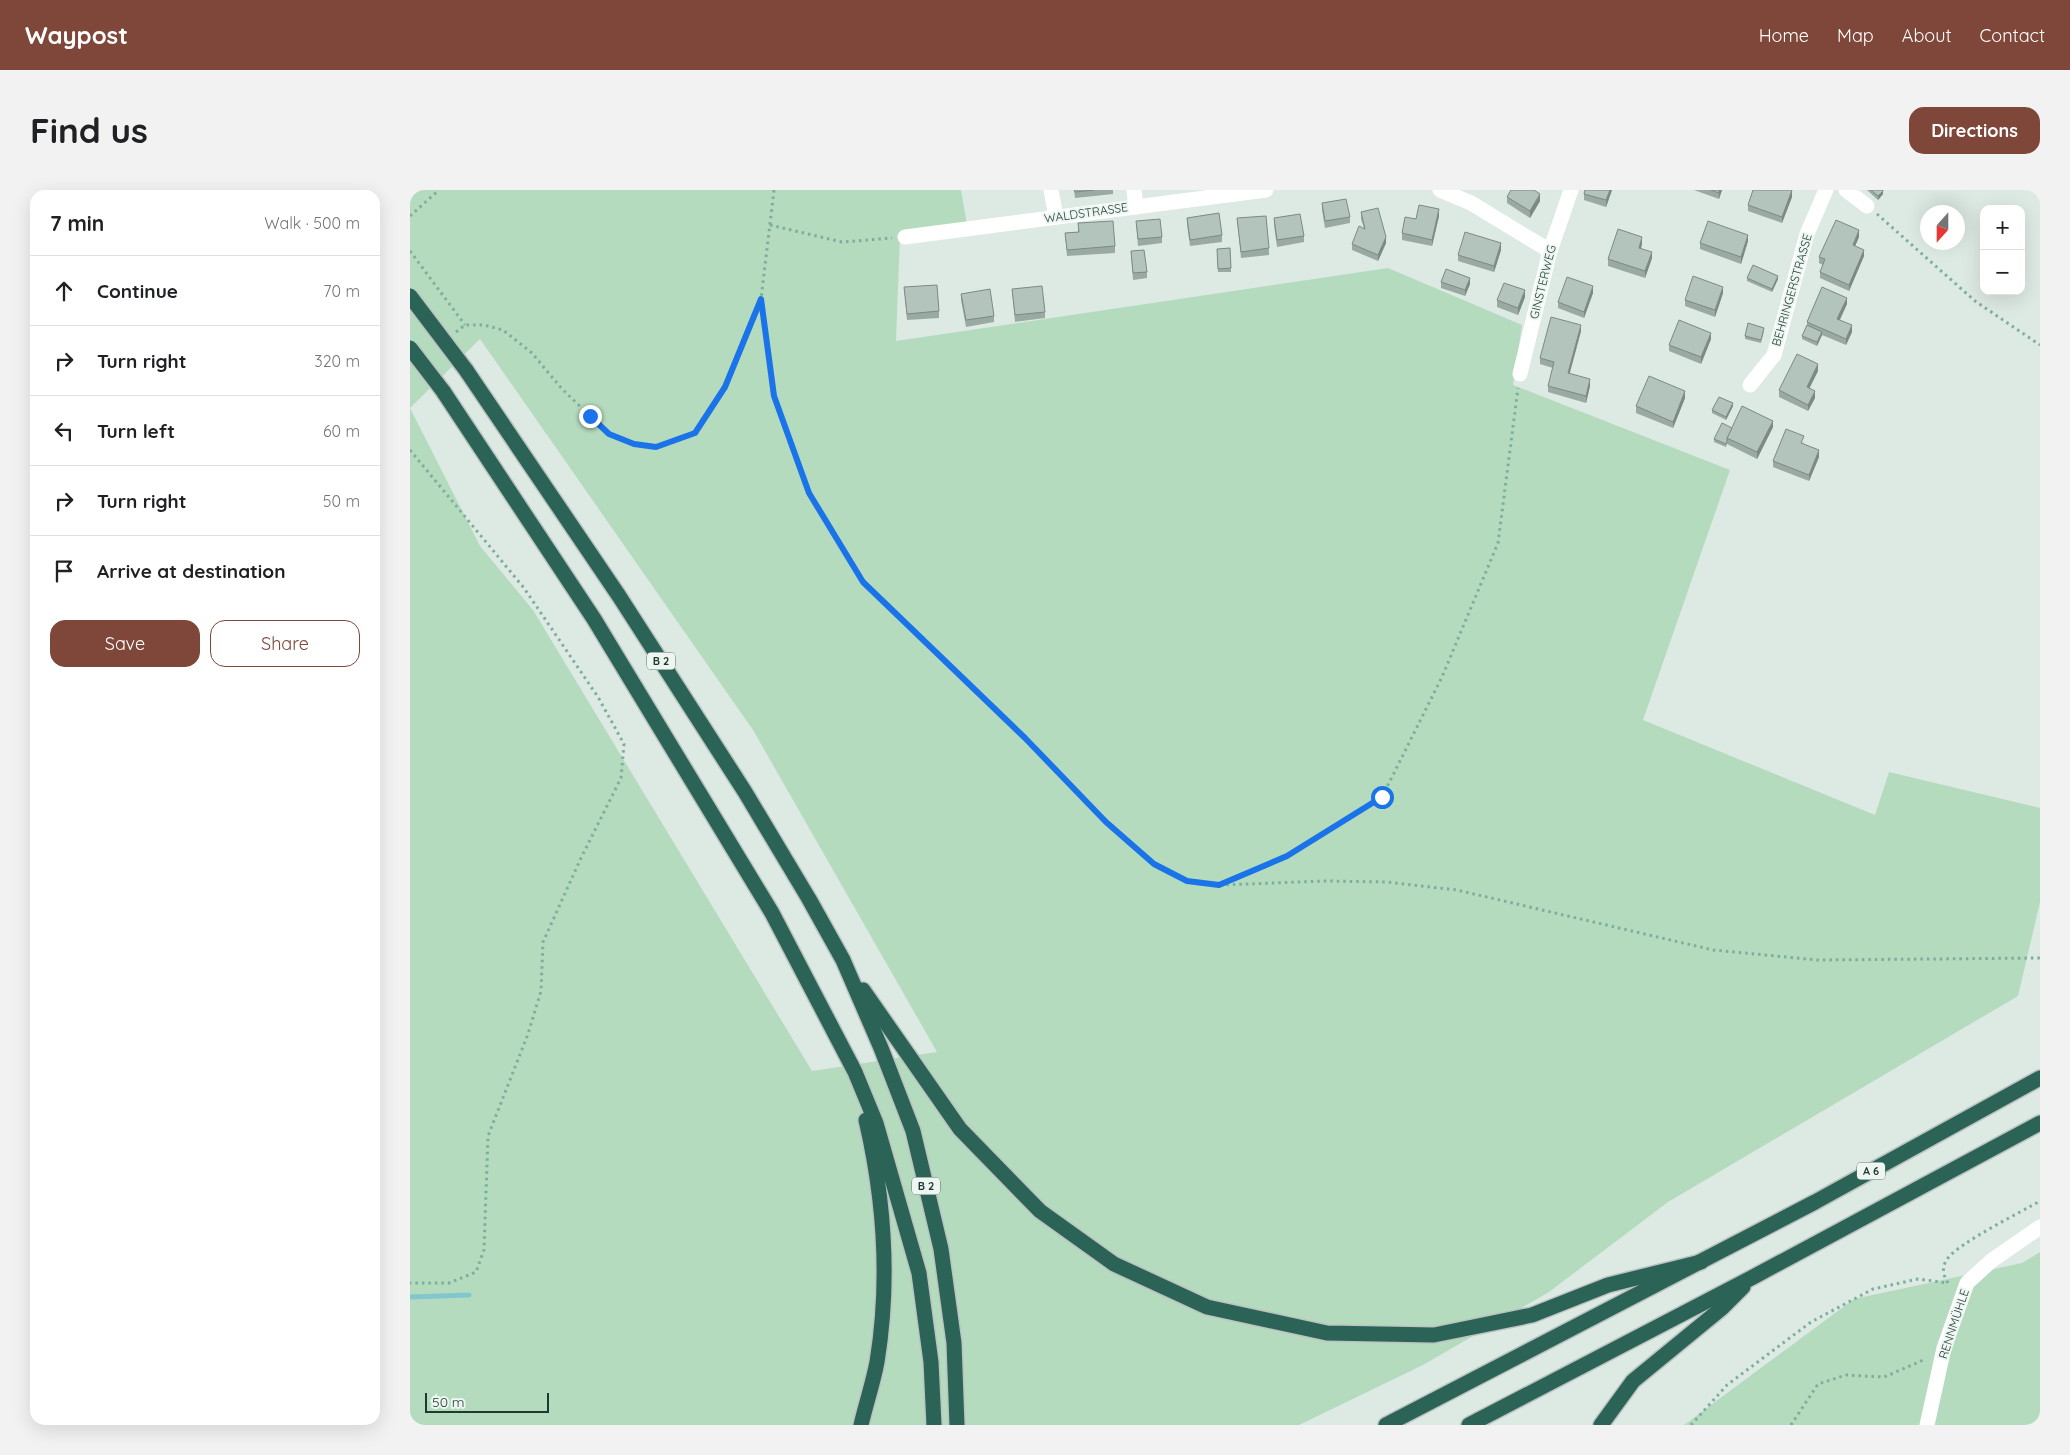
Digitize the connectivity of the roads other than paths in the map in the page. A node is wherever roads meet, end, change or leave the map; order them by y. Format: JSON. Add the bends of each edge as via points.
{"nodes":[{"id":1,"x":1051,"y":190,"type":"edge"},
{"id":2,"x":1134,"y":190,"type":"edge"},
{"id":3,"x":1266,"y":190,"type":"edge"},
{"id":4,"x":1440,"y":190,"type":"edge"},
{"id":5,"x":1570,"y":190,"type":"edge"},
{"id":6,"x":1826,"y":190,"type":"edge"},
{"id":7,"x":1846,"y":190,"type":"edge"},
{"id":8,"x":1235,"y":192,"type":"edge"},
{"id":9,"x":1867,"y":206,"type":"road end"},
{"id":10,"x":1136,"y":207,"type":"junction"},
{"id":11,"x":1056,"y":217,"type":"junction"},
{"id":12,"x":905,"y":237,"type":"road end"},
{"id":13,"x":1550,"y":251,"type":"junction"},
{"id":14,"x":410,"y":296,"type":"edge"},
{"id":15,"x":410,"y":348,"type":"edge"},
{"id":16,"x":1520,"y":374,"type":"road end"},
{"id":17,"x":1750,"y":385,"type":"dead end"},
{"id":18,"x":843,"y":960,"type":"junction"},
{"id":19,"x":855,"y":1072,"type":"junction"},
{"id":20,"x":2040,"y":1078,"type":"edge"},
{"id":21,"x":2040,"y":1123,"type":"edge"},
{"id":22,"x":2040,"y":1227,"type":"edge"},
{"id":23,"x":1701,"y":1262,"type":"junction"},
{"id":24,"x":1755,"y":1276,"type":"junction"},
{"id":25,"x":861,"y":1425,"type":"edge"},
{"id":26,"x":934,"y":1425,"type":"edge"},
{"id":27,"x":957,"y":1425,"type":"edge"},
{"id":28,"x":1386,"y":1425,"type":"edge"},
{"id":29,"x":1469,"y":1425,"type":"edge"},
{"id":30,"x":1601,"y":1425,"type":"edge"},
{"id":31,"x":1927,"y":1425,"type":"edge"}],
"edges":[{"from":1,"to":11,"type":"street"},
{"from":2,"to":10,"type":"street"},
{"from":3,"to":8,"type":"street","name":"WALDSTRASSE"},
{"from":4,"to":13,"type":"street","via":[[1471,203]]},
{"from":5,"to":13,"type":"street","name":"GINSTERWEG"},
{"from":6,"to":17,"type":"street","name":"BEHRINGERSTRASSE","via":[[1807,234],[1774,355]]},
{"from":7,"to":9,"type":"street"},
{"from":8,"to":10,"type":"street","name":"WALDSTRASSE"},
{"from":10,"to":11,"type":"street","name":"WALDSTRASSE"},
{"from":11,"to":12,"type":"street","name":"WALDSTRASSE"},
{"from":13,"to":16,"type":"street","name":"GINSTERWEG"},
{"from":14,"to":18,"type":"highway","number":"B 2","bridge":true,"via":[[466,370],[620,596],[740,784]]},
{"from":15,"to":19,"type":"highway","number":"B 2","bridge":true,"via":[[443,391],[594,619],[767,905]]},
{"from":18,"to":23,"type":"highway","via":[[960,1129],[1040,1211],[1114,1264],[1207,1307],[1327,1333],[1434,1334],[1532,1315],[1608,1285]]},
{"from":18,"to":27,"type":"highway","number":"B 2","via":[[881,1048],[917,1149],[941,1249],[954,1343]]},
{"from":19,"to":25,"type":"highway","via":[[878,1185],[884,1293],[876,1363]]},
{"from":19,"to":26,"type":"highway","number":"B 2","via":[[879,1132],[919,1273],[931,1362]]},
{"from":20,"to":23,"type":"highway","number":"A 6"},
{"from":21,"to":24,"type":"highway"},
{"from":22,"to":31,"type":"street","name":"RENNMÜHLE","via":[[1991,1261],[1967,1283],[1944,1348]]},
{"from":23,"to":28,"type":"highway","number":"A 6"},
{"from":24,"to":29,"type":"highway"},
{"from":24,"to":30,"type":"highway","via":[[1722,1308],[1633,1381]]}]}
